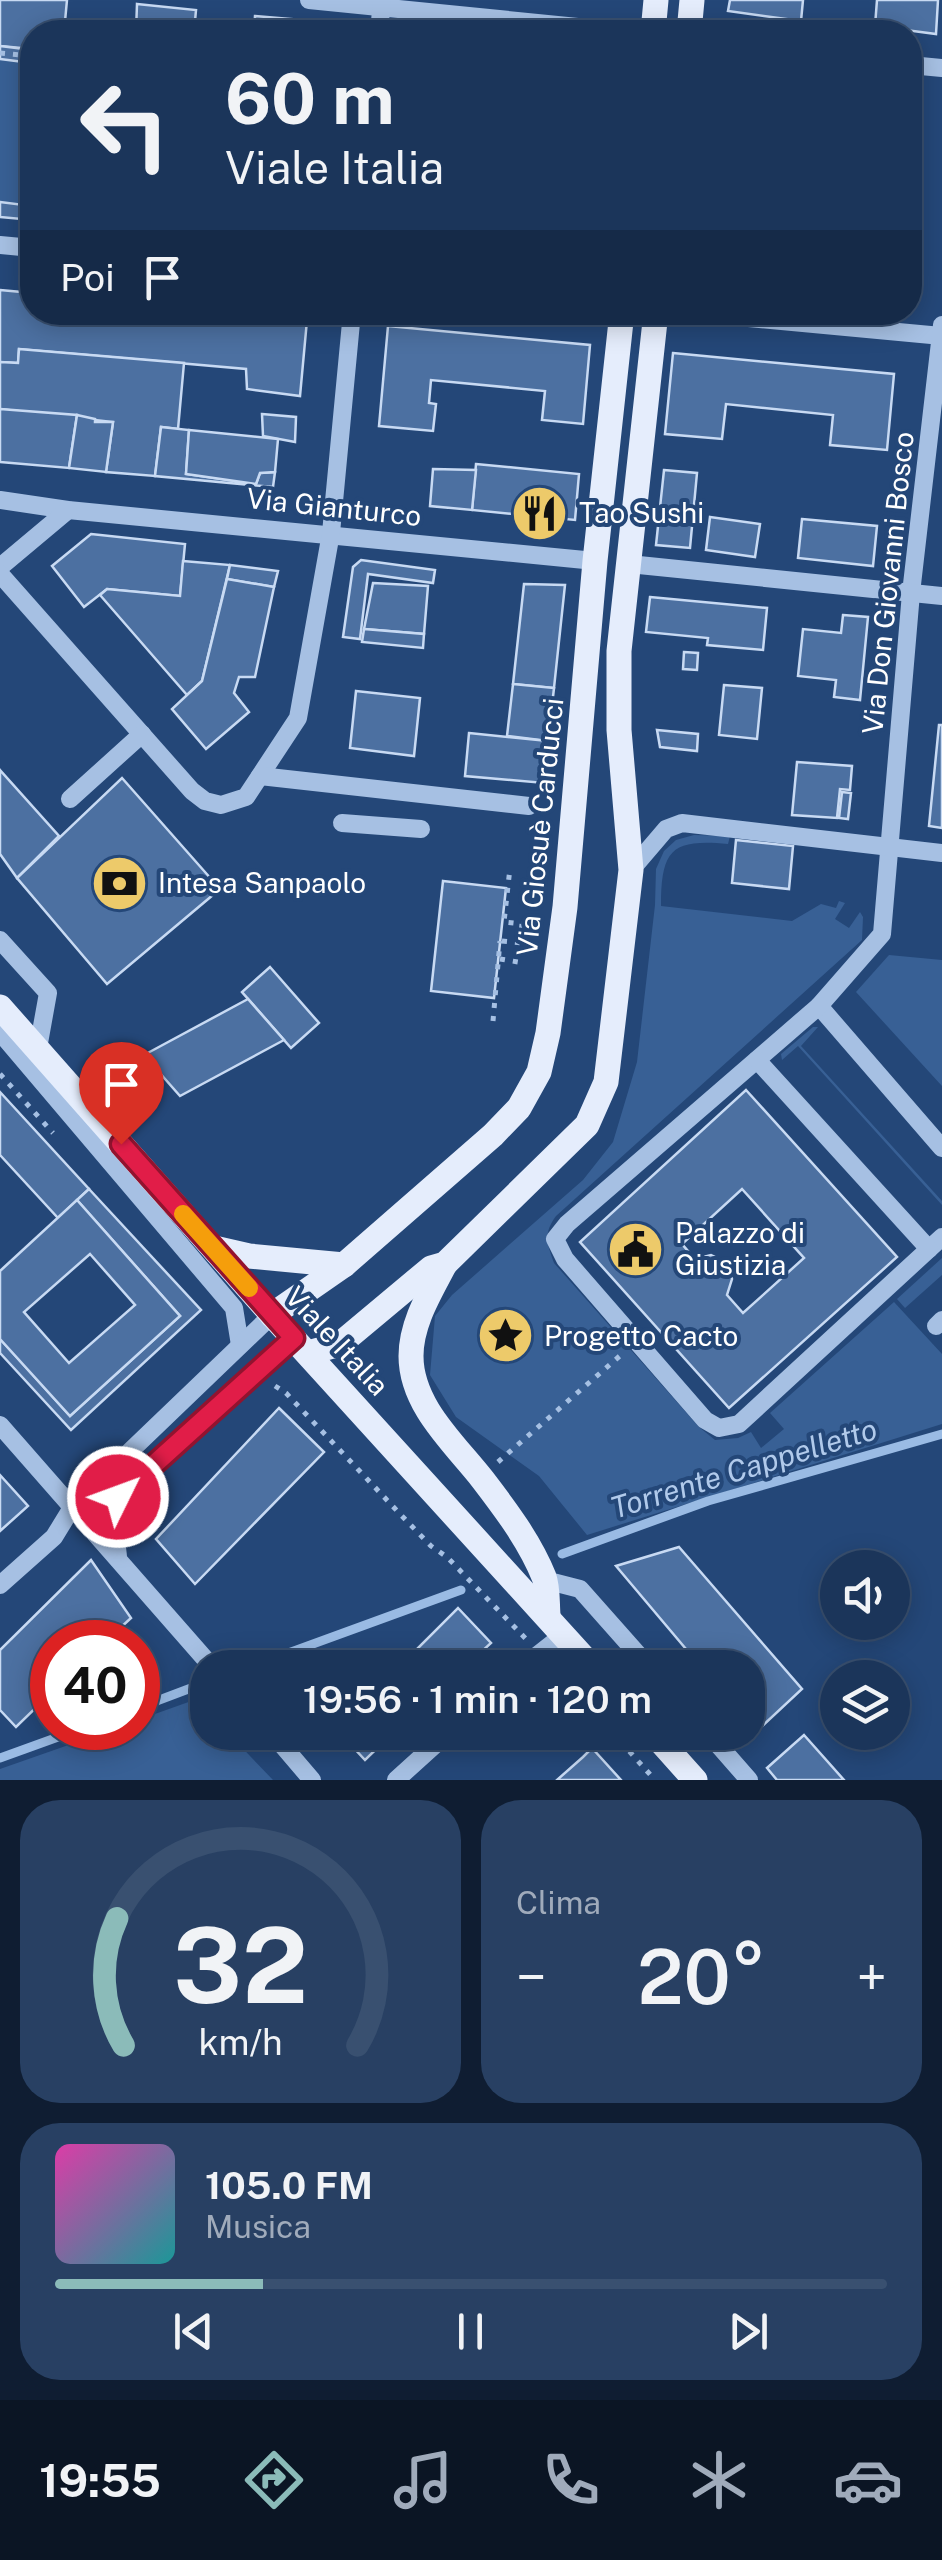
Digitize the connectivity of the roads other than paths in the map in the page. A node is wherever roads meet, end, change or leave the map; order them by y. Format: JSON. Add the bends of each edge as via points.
{"nodes":[{"id":1,"x":309,"y":0,"type":"edge"},
{"id":2,"x":382,"y":3,"type":"edge"},
{"id":3,"x":526,"y":20,"type":"edge"},
{"id":4,"x":351,"y":325,"type":"edge"},
{"id":5,"x":621,"y":325,"type":"edge"},
{"id":6,"x":655,"y":325,"type":"edge"},
{"id":7,"x":823,"y":325,"type":"edge"},
{"id":8,"x":942,"y":325,"type":"edge"},
{"id":9,"x":941,"y":336,"type":"edge"},
{"id":10,"x":0,"y":500,"type":"edge"},
{"id":11,"x":68,"y":510,"type":"junction"},
{"id":12,"x":331,"y":533,"type":"junction"},
{"id":13,"x":595,"y":561,"type":"junction"},
{"id":14,"x":629,"y":564,"type":"junction"},
{"id":15,"x":0,"y":571,"type":"edge"},
{"id":16,"x":912,"y":593,"type":"junction"},
{"id":17,"x":942,"y":596,"type":"edge"},
{"id":18,"x":142,"y":734,"type":"junction"},
{"id":19,"x":260,"y":776,"type":"junction"},
{"id":20,"x":70,"y":798,"type":"dead end"},
{"id":21,"x":529,"y":806,"type":"dead end"},
{"id":22,"x":342,"y":823,"type":"dead end"},
{"id":23,"x":422,"y":829,"type":"dead end"},
{"id":24,"x":892,"y":846,"type":"junction"},
{"id":25,"x":942,"y":852,"type":"edge"},
{"id":26,"x":631,"y":870,"type":"junction"},
{"id":27,"x":0,"y":940,"type":"edge"},
{"id":28,"x":819,"y":1006,"type":"junction"},
{"id":29,"x":0,"y":1008,"type":"edge"},
{"id":30,"x":0,"y":1032,"type":"edge"},
{"id":31,"x":34,"y":1058,"type":"junction"},
{"id":32,"x":758,"y":1060,"type":"junction"},
{"id":33,"x":942,"y":1148,"type":"edge"},
{"id":34,"x":935,"y":1243,"type":"edge"},
{"id":35,"x":214,"y":1248,"type":"junction"},
{"id":36,"x":445,"y":1264,"type":"junction"},
{"id":37,"x":344,"y":1265,"type":"junction"},
{"id":38,"x":272,"y":1315,"type":"junction"},
{"id":39,"x":301,"y":1345,"type":"junction"},
{"id":40,"x":240,"y":1346,"type":"junction"},
{"id":41,"x":0,"y":1425,"type":"edge"},
{"id":42,"x":73,"y":1506,"type":"junction"},
{"id":43,"x":118,"y":1559,"type":"junction"},
{"id":44,"x":546,"y":1580,"type":"junction"},
{"id":45,"x":0,"y":1586,"type":"edge"},
{"id":46,"x":556,"y":1625,"type":"junction"},
{"id":47,"x":198,"y":1650,"type":"edge"},
{"id":48,"x":536,"y":1650,"type":"edge"},
{"id":49,"x":578,"y":1650,"type":"edge"},
{"id":50,"x":634,"y":1650,"type":"edge"},
{"id":51,"x":286,"y":1750,"type":"edge"},
{"id":52,"x":429,"y":1750,"type":"edge"},
{"id":53,"x":668,"y":1750,"type":"edge"},
{"id":54,"x":723,"y":1750,"type":"edge"},
{"id":55,"x":693,"y":1779,"type":"edge"},
{"id":56,"x":312,"y":1780,"type":"edge"},
{"id":57,"x":396,"y":1780,"type":"edge"},
{"id":58,"x":750,"y":1780,"type":"edge"}],
"edges":[{"from":1,"to":2,"type":"street"},
{"from":2,"to":3,"type":"street"},
{"from":4,"to":12,"type":"street"},
{"from":5,"to":13,"type":"main road","name":"Via Giosuè Carducci"},
{"from":6,"to":14,"type":"main road"},
{"from":7,"to":9,"type":"street"},
{"from":8,"to":9,"type":"street","name":"Via Don Giovanni Bosco"},
{"from":9,"to":16,"type":"street","name":"Via Don Giovanni Bosco"},
{"from":10,"to":11,"type":"street","name":"Via Gianturco"},
{"from":11,"to":12,"type":"street","name":"Via Gianturco"},
{"from":11,"to":15,"type":"street"},
{"from":12,"to":13,"type":"street","name":"Via Gianturco"},
{"from":12,"to":19,"type":"street","via":[[298,718]]},
{"from":13,"to":37,"type":"main road","name":"Via Giosuè Carducci","via":[[565,907],[539,1072],[519,1108],[493,1135]]},
{"from":14,"to":16,"type":"street"},
{"from":14,"to":26,"type":"main road","via":[[618,730]]},
{"from":15,"to":18,"type":"street"},
{"from":16,"to":17,"type":"street"},
{"from":16,"to":24,"type":"street","name":"Via Don Giovanni Bosco"},
{"from":18,"to":19,"type":"street","via":[[205,802],[220,805],[246,796]]},
{"from":18,"to":20,"type":"street"},
{"from":19,"to":21,"type":"street"},
{"from":22,"to":23,"type":"street"},
{"from":24,"to":25,"type":"street"},
{"from":24,"to":26,"type":"street","via":[[682,822],[666,829]]},
{"from":24,"to":28,"type":"street","name":"Via Don Giovanni Bosco","via":[[882,934]]},
{"from":26,"to":36,"type":"main road","via":[[606,1082],[587,1125]]},
{"from":27,"to":31,"type":"street","via":[[48,993]]},
{"from":28,"to":32,"type":"street","name":"Via Don Giovanni Bosco"},
{"from":28,"to":33,"type":"street"},
{"from":29,"to":31,"type":"main road","name":"Viale Italia"},
{"from":30,"to":31,"type":"street","name":"Viale Italia"},
{"from":31,"to":35,"type":"main road","name":"Viale Italia"},
{"from":31,"to":40,"type":"street","name":"Viale Italia","via":[[234,1308]]},
{"from":32,"to":34,"type":"street"},
{"from":32,"to":34,"type":"street","name":"Via Don Giovanni Bosco","via":[[555,1239],[565,1259],[705,1420],[719,1428],[740,1424]]},
{"from":35,"to":37,"type":"main road"},
{"from":35,"to":38,"type":"main road","name":"Viale Italia"},
{"from":36,"to":39,"type":"main road","via":[[431,1268],[340,1344]]},
{"from":36,"to":44,"type":"main road","via":[[413,1336],[413,1375],[448,1440],[521,1532]]},
{"from":37,"to":38,"type":"main road","name":"Via Giosuè Carducci"},
{"from":38,"to":39,"type":"main road","name":"Viale Italia"},
{"from":38,"to":40,"type":"street"},
{"from":39,"to":43,"type":"street","via":[[118,1497],[109,1522]]},
{"from":39,"to":46,"type":"main road","name":"Viale Italia"},
{"from":40,"to":42,"type":"street"},
{"from":41,"to":42,"type":"street"},
{"from":42,"to":43,"type":"street"},
{"from":42,"to":45,"type":"street","via":[[54,1537]]},
{"from":43,"to":47,"type":"street"},
{"from":44,"to":46,"type":"main road"},
{"from":44,"to":50,"type":"street","via":[[580,1590]]},
{"from":46,"to":48,"type":"street"},
{"from":46,"to":49,"type":"main road","name":"Viale Italia"},
{"from":51,"to":56,"type":"street"},
{"from":52,"to":57,"type":"street"},
{"from":53,"to":55,"type":"main road"},
{"from":54,"to":58,"type":"street"}]}
